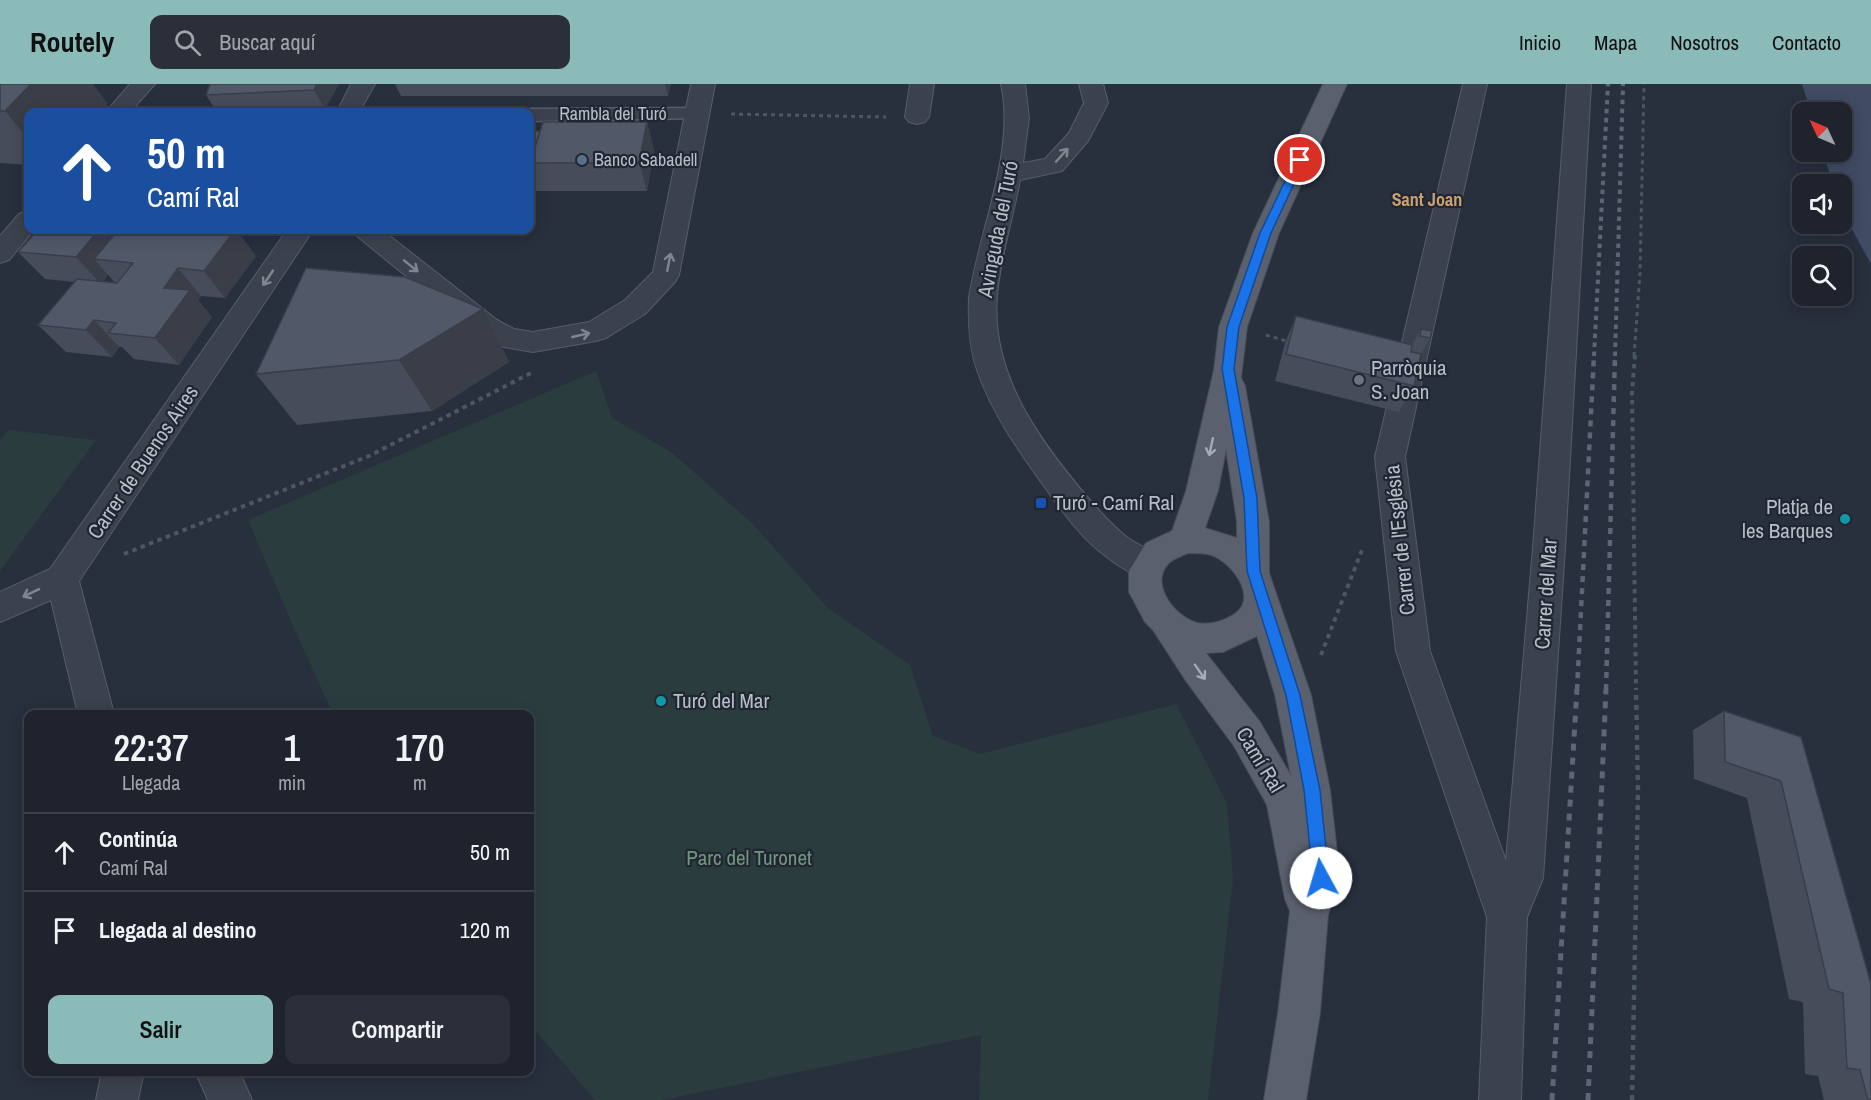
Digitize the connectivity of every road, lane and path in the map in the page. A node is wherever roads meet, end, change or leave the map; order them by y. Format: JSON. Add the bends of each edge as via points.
{"nodes":[{"id":1,"x":143,"y":84,"type":"edge"},
{"id":2,"x":363,"y":84,"type":"edge"},
{"id":3,"x":703,"y":84,"type":"edge"},
{"id":4,"x":922,"y":84,"type":"edge"},
{"id":5,"x":1013,"y":84,"type":"edge"},
{"id":6,"x":1091,"y":84,"type":"edge"},
{"id":7,"x":1335,"y":84,"type":"edge"},
{"id":8,"x":1474,"y":84,"type":"edge"},
{"id":9,"x":1579,"y":84,"type":"edge"},
{"id":10,"x":1644,"y":84,"type":"edge"},
{"id":11,"x":121,"y":108,"type":"edge"},
{"id":12,"x":350,"y":108,"type":"edge"},
{"id":13,"x":697,"y":114,"type":"junction"},
{"id":14,"x":534,"y":115,"type":"edge"},
{"id":15,"x":917,"y":117,"type":"joint"},
{"id":16,"x":1009,"y":174,"type":"junction"},
{"id":17,"x":24,"y":225,"type":"edge"},
{"id":18,"x":297,"y":234,"type":"edge"},
{"id":19,"x":371,"y":234,"type":"edge"},
{"id":20,"x":0,"y":254,"type":"edge"},
{"id":21,"x":1265,"y":335,"type":"dead end"},
{"id":22,"x":544,"y":340,"type":"junction"},
{"id":23,"x":1298,"y":344,"type":"edge"},
{"id":24,"x":1228,"y":369,"type":"junction"},
{"id":25,"x":1185,"y":540,"type":"junction"},
{"id":26,"x":1400,"y":543,"type":"junction"},
{"id":27,"x":1148,"y":565,"type":"junction"},
{"id":28,"x":63,"y":579,"type":"junction"},
{"id":29,"x":1257,"y":583,"type":"junction"},
{"id":30,"x":0,"y":608,"type":"edge"},
{"id":31,"x":1167,"y":624,"type":"junction"},
{"id":32,"x":1320,"y":661,"type":"dead end"},
{"id":33,"x":95,"y":710,"type":"edge"},
{"id":34,"x":1308,"y":915,"type":"junction"},
{"id":35,"x":1508,"y":917,"type":"junction"},
{"id":36,"x":122,"y":1076,"type":"edge"},
{"id":37,"x":219,"y":1076,"type":"edge"},
{"id":38,"x":117,"y":1100,"type":"edge"},
{"id":39,"x":231,"y":1100,"type":"edge"},
{"id":40,"x":1285,"y":1100,"type":"edge"},
{"id":41,"x":1500,"y":1100,"type":"edge"},
{"id":42,"x":1632,"y":1100,"type":"edge"}],
"edges":[{"from":1,"to":11,"type":"street"},
{"from":2,"to":12,"type":"street"},
{"from":3,"to":13,"type":"street"},
{"from":4,"to":15,"type":"street"},
{"from":5,"to":16,"type":"street","name":"Avinguda del Turó","via":[[1018,122]]},
{"from":16,"to":6,"type":"street","one_way":true,"via":[[1053,165],[1080,136],[1096,103]]},
{"from":7,"to":24,"type":"main road","name":"Camí Ral","via":[[1266,233],[1233,327]]},
{"from":8,"to":26,"type":"street","name":"Carrer de l'Església","via":[[1390,458]]},
{"from":9,"to":35,"type":"street","name":"Carrer del Mar","via":[[1570,273],[1524,878]]},
{"from":10,"to":42,"type":"path","via":[[1640,273],[1632,393],[1638,791]]},
{"from":13,"to":14,"type":"street","name":"Rambla del Turó"},
{"from":13,"to":15,"type":"path"},
{"from":22,"to":13,"type":"street","one_way":true,"via":[[596,331],[635,307],[666,275]]},
{"from":16,"to":27,"type":"street","name":"Avinguda del Turó","via":[[982,297],[988,362],[1003,399],[1051,473],[1107,542]]},
{"from":17,"to":20,"type":"street"},
{"from":18,"to":28,"type":"street","name":"Carrer de Buenos Aires","one_way":true},
{"from":19,"to":22,"type":"street","one_way":true,"via":[[487,327],[508,339]]},
{"from":21,"to":23,"type":"path"},
{"from":22,"to":28,"type":"path","via":[[539,370],[380,451]]},
{"from":24,"to":25,"type":"main road","name":"Camí Ral","one_way":true,"via":[[1202,492]]},
{"from":24,"to":29,"type":"main road","name":"Camí Ral","via":[[1250,498]]},
{"from":25,"to":27,"type":"main road","via":[[1162,549]]},
{"from":25,"to":29,"type":"main road","via":[[1204,540],[1241,556]]},
{"from":26,"to":32,"type":"path","via":[[1365,543]]},
{"from":26,"to":35,"type":"street","name":"Carrer de l'Església","via":[[1413,651]]},
{"from":27,"to":31,"type":"main road","via":[[1144,577],[1148,602]]},
{"from":28,"to":30,"type":"street","one_way":true},
{"from":28,"to":33,"type":"street"},
{"from":29,"to":31,"type":"main road","via":[[1258,610],[1236,632],[1201,638]]},
{"from":29,"to":34,"type":"main road","name":"Camí Ral","via":[[1293,695],[1312,790],[1321,878]]},
{"from":31,"to":34,"type":"main road","name":"Camí Ral","one_way":true,"via":[[1247,734],[1285,801]]},
{"from":34,"to":40,"type":"main road","name":"Camí Ral","via":[[1299,1013]]},
{"from":35,"to":41,"type":"street","name":"Carrer del Mar"},
{"from":36,"to":38,"type":"street"},
{"from":37,"to":39,"type":"street"}]}
